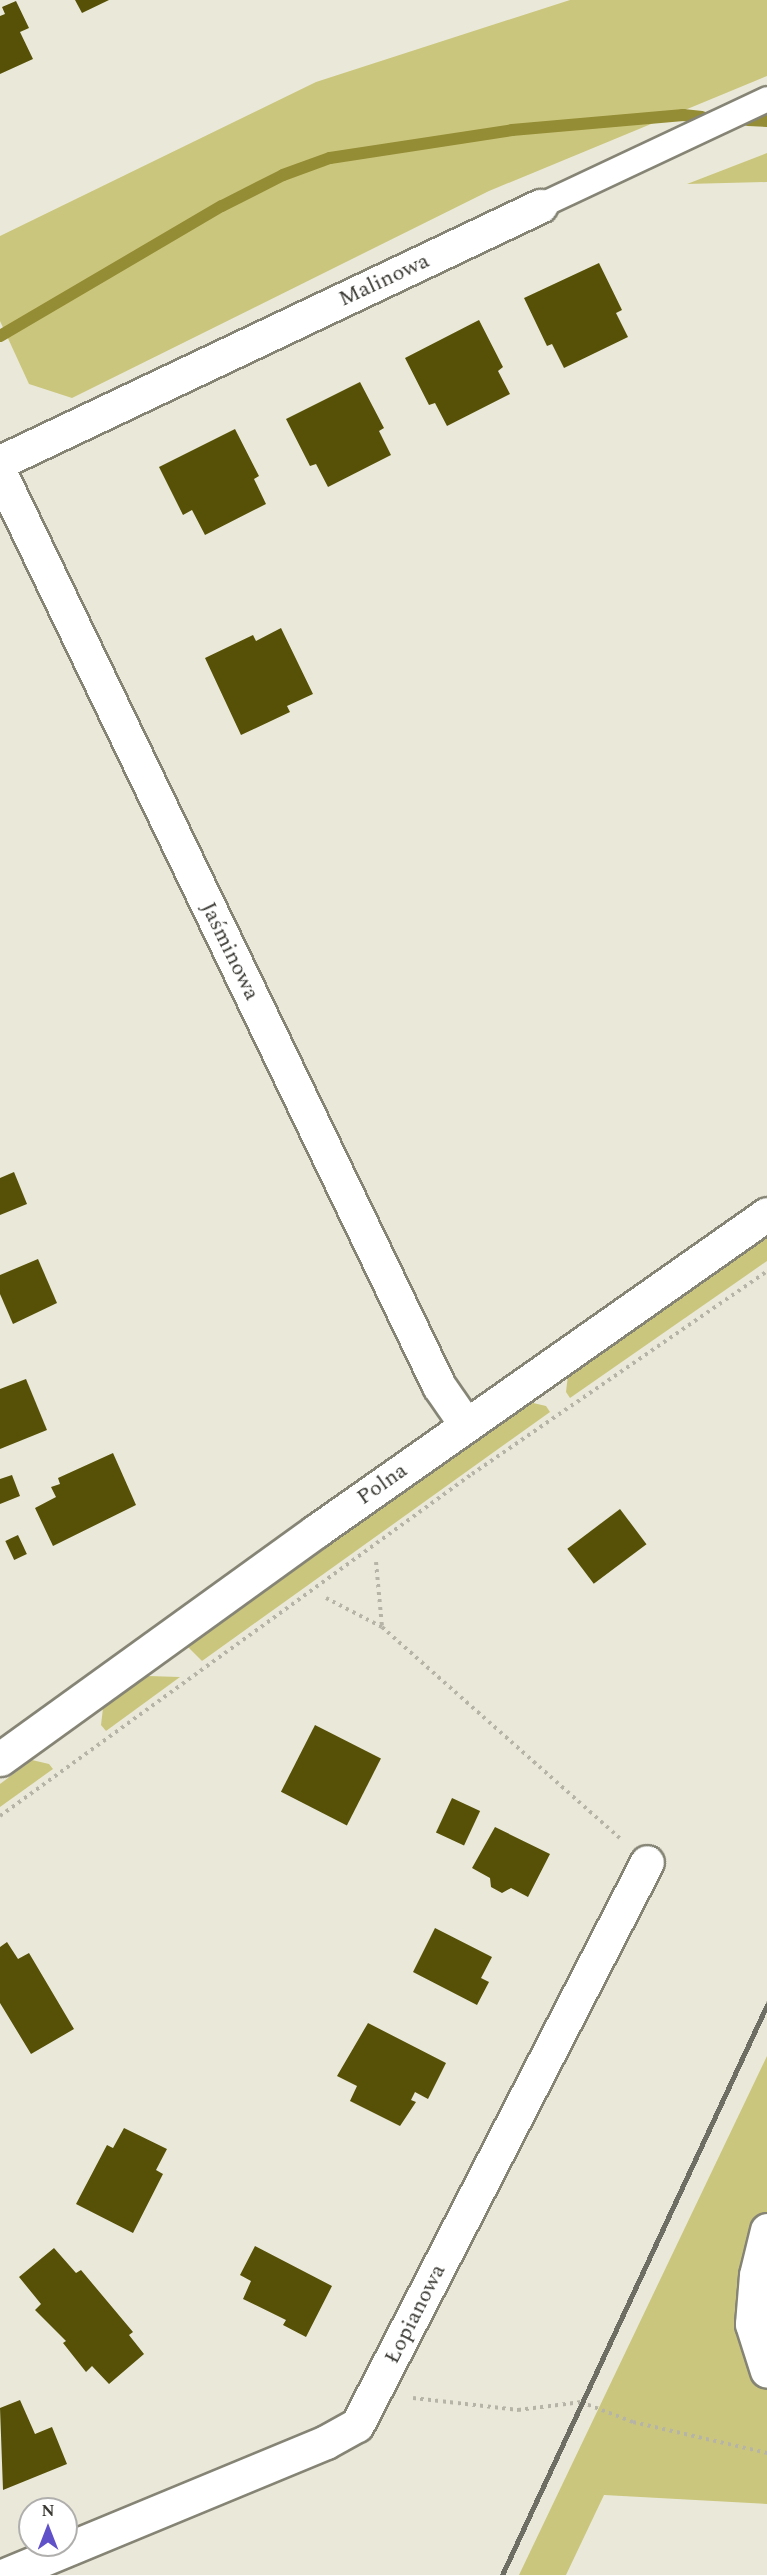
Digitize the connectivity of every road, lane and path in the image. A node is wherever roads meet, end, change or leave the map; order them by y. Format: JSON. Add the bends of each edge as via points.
{"nodes":[{"id":1,"x":767,"y":99,"type":"edge"},
{"id":2,"x":540,"y":207,"type":"joint"},
{"id":3,"x":0,"y":462,"type":"edge"},
{"id":4,"x":0,"y":473,"type":"edge"},
{"id":5,"x":767,"y":1214,"type":"edge"},
{"id":6,"x":767,"y":1271,"type":"edge"},
{"id":7,"x":466,"y":1425,"type":"junction"},
{"id":8,"x":376,"y":1562,"type":"dead end"},
{"id":9,"x":326,"y":1598,"type":"dead end"},
{"id":10,"x":382,"y":1627,"type":"junction"},
{"id":11,"x":0,"y":1759,"type":"edge"},
{"id":12,"x":0,"y":1816,"type":"edge"},
{"id":13,"x":647,"y":1862,"type":"joint"},
{"id":14,"x":767,"y":2230,"type":"edge"},
{"id":15,"x":767,"y":2372,"type":"edge"},
{"id":16,"x":375,"y":2391,"type":"junction"},
{"id":17,"x":767,"y":2453,"type":"edge"},
{"id":18,"x":6,"y":2575,"type":"edge"}],
"edges":[{"from":1,"to":2,"type":"lane","name":"Malinowa"},
{"from":2,"to":3,"type":"street","name":"Malinowa"},
{"from":4,"to":7,"type":"street","name":"Jaśminowa","via":[[439,1386]]},
{"from":5,"to":7,"type":"street","name":"Polna"},
{"from":6,"to":12,"type":"path","via":[[472,1474]]},
{"from":7,"to":11,"type":"street","name":"Polna"},
{"from":8,"to":10,"type":"path"},
{"from":9,"to":10,"type":"path"},
{"from":10,"to":13,"type":"path"},
{"from":13,"to":16,"type":"street","name":"Łopianowa"},
{"from":14,"to":15,"type":"street","via":[[756,2275],[752,2324]]},
{"from":16,"to":17,"type":"path","via":[[434,2402],[518,2410],[581,2402],[633,2422]]},
{"from":16,"to":18,"type":"street","name":"Łopianowa","via":[[357,2425],[326,2442]]}]}
